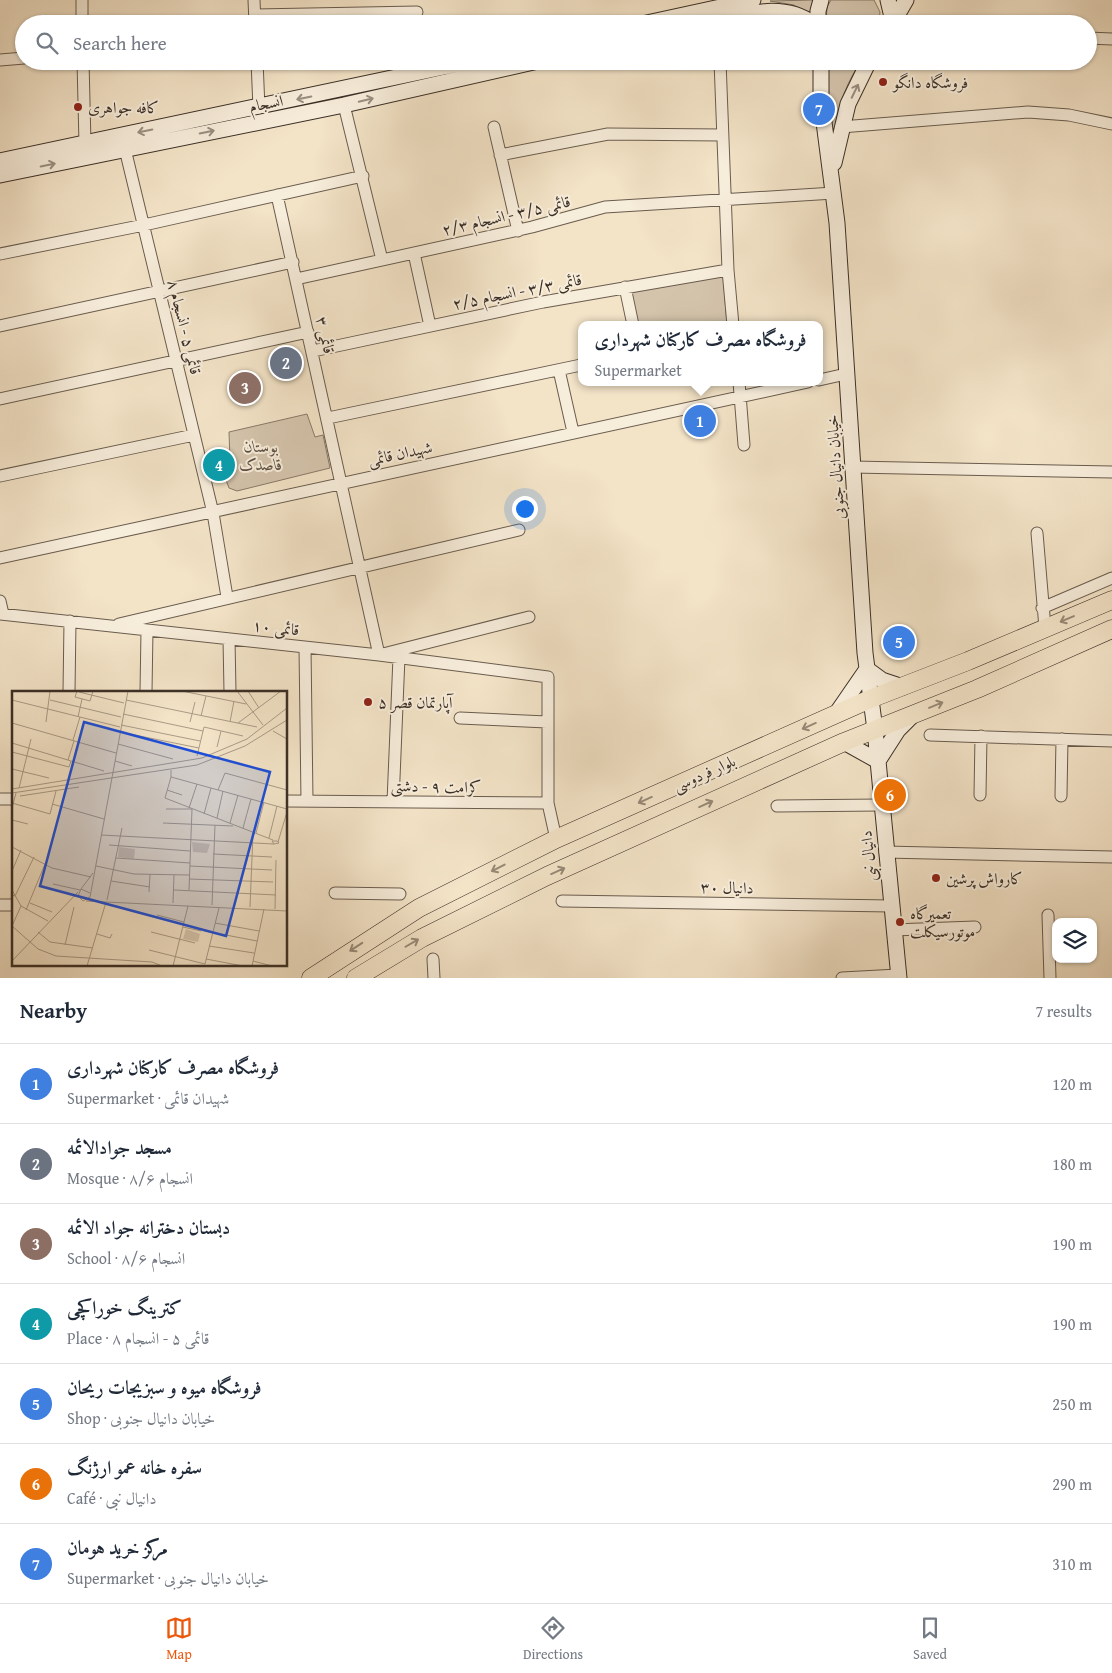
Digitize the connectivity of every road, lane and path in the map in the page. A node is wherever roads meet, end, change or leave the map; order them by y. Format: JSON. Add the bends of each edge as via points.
{"nodes":[{"id":1,"x":82,"y":0,"type":"edge"},
{"id":2,"x":254,"y":0,"type":"edge"},
{"id":3,"x":753,"y":0,"type":"edge"},
{"id":4,"x":821,"y":0,"type":"edge"},
{"id":5,"x":888,"y":0,"type":"edge"},
{"id":6,"x":906,"y":0,"type":"edge"},
{"id":7,"x":417,"y":12,"type":"dead end"},
{"id":8,"x":82,"y":15,"type":"edge"},
{"id":9,"x":255,"y":15,"type":"edge"},
{"id":10,"x":348,"y":15,"type":"edge"},
{"id":11,"x":715,"y":15,"type":"edge"},
{"id":12,"x":797,"y":15,"type":"edge"},
{"id":13,"x":818,"y":15,"type":"edge"},
{"id":14,"x":891,"y":15,"type":"edge"},
{"id":15,"x":897,"y":15,"type":"edge"},
{"id":16,"x":1097,"y":38,"type":"edge"},
{"id":17,"x":1112,"y":39,"type":"edge"},
{"id":18,"x":15,"y":59,"type":"edge"},
{"id":19,"x":0,"y":60,"type":"edge"},
{"id":20,"x":83,"y":70,"type":"edge"},
{"id":21,"x":257,"y":70,"type":"edge"},
{"id":22,"x":431,"y":70,"type":"edge"},
{"id":23,"x":498,"y":70,"type":"edge"},
{"id":24,"x":720,"y":70,"type":"edge"},
{"id":25,"x":821,"y":70,"type":"edge"},
{"id":26,"x":865,"y":70,"type":"edge"},
{"id":27,"x":344,"y":105,"type":"junction"},
{"id":28,"x":259,"y":108,"type":"junction"},
{"id":29,"x":1112,"y":124,"type":"edge"},
{"id":30,"x":494,"y":127,"type":"dead end"},
{"id":31,"x":841,"y":127,"type":"junction"},
{"id":32,"x":722,"y":134,"type":"junction"},
{"id":33,"x":85,"y":144,"type":"junction"},
{"id":34,"x":125,"y":148,"type":"junction"},
{"id":35,"x":500,"y":155,"type":"junction"},
{"id":36,"x":0,"y":161,"type":"edge"},
{"id":37,"x":832,"y":172,"type":"junction"},
{"id":38,"x":0,"y":175,"type":"edge"},
{"id":39,"x":363,"y":176,"type":"junction"},
{"id":40,"x":834,"y":192,"type":"junction"},
{"id":41,"x":277,"y":195,"type":"junction"},
{"id":42,"x":725,"y":199,"type":"junction"},
{"id":43,"x":144,"y":225,"type":"junction"},
{"id":44,"x":518,"y":231,"type":"junction"},
{"id":45,"x":414,"y":253,"type":"junction"},
{"id":46,"x":0,"y":254,"type":"edge"},
{"id":47,"x":382,"y":260,"type":"junction"},
{"id":48,"x":293,"y":262,"type":"junction"},
{"id":49,"x":728,"y":270,"type":"junction"},
{"id":50,"x":296,"y":279,"type":"junction"},
{"id":51,"x":625,"y":287,"type":"junction"},
{"id":52,"x":159,"y":290,"type":"junction"},
{"id":53,"x":632,"y":321,"type":"edge"},
{"id":54,"x":733,"y":321,"type":"edge"},
{"id":55,"x":0,"y":326,"type":"edge"},
{"id":56,"x":430,"y":326,"type":"junction"},
{"id":57,"x":308,"y":332,"type":"junction"},
{"id":58,"x":313,"y":351,"type":"junction"},
{"id":59,"x":176,"y":359,"type":"junction"},
{"id":60,"x":578,"y":366,"type":"edge"},
{"id":61,"x":560,"y":370,"type":"junction"},
{"id":62,"x":846,"y":374,"type":"junction"},
{"id":63,"x":823,"y":379,"type":"edge"},
{"id":64,"x":740,"y":386,"type":"edge"},
{"id":65,"x":790,"y":386,"type":"edge"},
{"id":66,"x":741,"y":397,"type":"junction"},
{"id":67,"x":0,"y":399,"type":"edge"},
{"id":68,"x":328,"y":418,"type":"junction"},
{"id":69,"x":573,"y":432,"type":"junction"},
{"id":70,"x":194,"y":435,"type":"junction"},
{"id":71,"x":744,"y":445,"type":"dead end"},
{"id":72,"x":852,"y":467,"type":"junction"},
{"id":73,"x":1112,"y":472,"type":"edge"},
{"id":74,"x":0,"y":476,"type":"edge"},
{"id":75,"x":343,"y":483,"type":"junction"},
{"id":76,"x":213,"y":513,"type":"junction"},
{"id":77,"x":519,"y":530,"type":"dead end"},
{"id":78,"x":1037,"y":533,"type":"dead end"},
{"id":79,"x":0,"y":558,"type":"edge"},
{"id":80,"x":361,"y":566,"type":"junction"},
{"id":81,"x":1112,"y":578,"type":"edge"},
{"id":82,"x":227,"y":597,"type":"junction"},
{"id":83,"x":1112,"y":600,"type":"edge"},
{"id":84,"x":0,"y":601,"type":"edge"},
{"id":85,"x":1042,"y":608,"type":"junction"},
{"id":86,"x":2,"y":614,"type":"edge"},
{"id":87,"x":528,"y":617,"type":"dead end"},
{"id":88,"x":70,"y":622,"type":"junction"},
{"id":89,"x":110,"y":626,"type":"junction"},
{"id":90,"x":1045,"y":628,"type":"junction"},
{"id":91,"x":1112,"y":629,"type":"edge"},
{"id":92,"x":146,"y":630,"type":"junction"},
{"id":93,"x":229,"y":639,"type":"junction"},
{"id":94,"x":305,"y":647,"type":"junction"},
{"id":95,"x":994,"y":650,"type":"junction"},
{"id":96,"x":380,"y":655,"type":"junction"},
{"id":97,"x":399,"y":657,"type":"junction"},
{"id":98,"x":867,"y":669,"type":"junction"},
{"id":99,"x":1006,"y":676,"type":"junction"},
{"id":100,"x":903,"y":686,"type":"junction"},
{"id":101,"x":69,"y":691,"type":"edge"},
{"id":102,"x":146,"y":691,"type":"edge"},
{"id":103,"x":230,"y":691,"type":"edge"},
{"id":104,"x":870,"y":699,"type":"junction"},
{"id":105,"x":836,"y":714,"type":"junction"},
{"id":106,"x":913,"y":715,"type":"junction"},
{"id":107,"x":460,"y":718,"type":"dead end"},
{"id":108,"x":547,"y":722,"type":"junction"},
{"id":109,"x":875,"y":730,"type":"junction"},
{"id":110,"x":930,"y":735,"type":"dead end"},
{"id":111,"x":981,"y":736,"type":"junction"},
{"id":112,"x":1062,"y":739,"type":"junction"},
{"id":113,"x":1112,"y":741,"type":"edge"},
{"id":114,"x":844,"y":742,"type":"junction"},
{"id":115,"x":878,"y":761,"type":"junction"},
{"id":116,"x":980,"y":795,"type":"dead end"},
{"id":117,"x":1061,"y":796,"type":"dead end"},
{"id":118,"x":288,"y":801,"type":"edge"},
{"id":119,"x":307,"y":802,"type":"junction"},
{"id":120,"x":393,"y":802,"type":"junction"},
{"id":121,"x":548,"y":803,"type":"junction"},
{"id":122,"x":881,"y":805,"type":"junction"},
{"id":123,"x":777,"y":806,"type":"dead end"},
{"id":124,"x":556,"y":839,"type":"junction"},
{"id":125,"x":885,"y":852,"type":"junction"},
{"id":126,"x":1112,"y":858,"type":"edge"},
{"id":127,"x":335,"y":893,"type":"dead end"},
{"id":128,"x":400,"y":894,"type":"dead end"},
{"id":129,"x":562,"y":901,"type":"dead end"},
{"id":130,"x":891,"y":906,"type":"junction"},
{"id":131,"x":1048,"y":916,"type":"dead end"},
{"id":132,"x":976,"y":927,"type":"dead end"},
{"id":133,"x":893,"y":930,"type":"junction"},
{"id":134,"x":433,"y":959,"type":"dead end"},
{"id":135,"x":899,"y":976,"type":"edge"},
{"id":136,"x":311,"y":978,"type":"edge"},
{"id":137,"x":356,"y":978,"type":"edge"},
{"id":138,"x":434,"y":978,"type":"edge"},
{"id":139,"x":842,"y":978,"type":"edge"},
{"id":140,"x":1050,"y":978,"type":"edge"}],
"edges":[{"from":1,"to":8,"type":"street"},
{"from":2,"to":9,"type":"street"},
{"from":3,"to":11,"type":"main road"},
{"from":4,"to":13,"type":"main road"},
{"from":5,"to":14,"type":"main road"},
{"from":6,"to":15,"type":"main road"},
{"from":7,"to":10,"type":"street"},
{"from":11,"to":12,"type":"main road","via":[[777,9]]},
{"from":16,"to":17,"type":"street"},
{"from":18,"to":19,"type":"street"},
{"from":20,"to":33,"type":"street"},
{"from":21,"to":28,"type":"street"},
{"from":22,"to":28,"type":"main road","name":"انسجام","one_way":true},
{"from":27,"to":23,"type":"main road","name":"انسجام","one_way":true},
{"from":24,"to":32,"type":"street"},
{"from":25,"to":37,"type":"main road","name":"خیابان دانیال جنوبی","via":[[821,99]]},
{"from":31,"to":26,"type":"main road","name":"خیابان دانیال جنوبی","one_way":true},
{"from":34,"to":27,"type":"main road","name":"انسجام","one_way":true},
{"from":27,"to":39,"type":"street"},
{"from":28,"to":33,"type":"main road","name":"انسجام","one_way":true},
{"from":29,"to":31,"type":"street","via":[[1069,115],[1028,112]]},
{"from":30,"to":35,"type":"street"},
{"from":31,"to":37,"type":"main road","name":"خیابان دانیال جنوبی"},
{"from":32,"to":35,"type":"street","via":[[608,134]]},
{"from":32,"to":42,"type":"street"},
{"from":33,"to":36,"type":"main road","name":"انسجام"},
{"from":38,"to":34,"type":"main road","name":"انسجام","one_way":true},
{"from":34,"to":43,"type":"street","name":"قائمی ۵ - انسجام ۸"},
{"from":35,"to":44,"type":"street"},
{"from":37,"to":40,"type":"main road","name":"خیابان دانیال جنوبی"},
{"from":39,"to":41,"type":"street"},
{"from":39,"to":47,"type":"street"},
{"from":40,"to":42,"type":"street","name":"قائمی ۳/۵ - انسجام ۲/۳"},
{"from":40,"to":62,"type":"main road","name":"خیابان دانیال جنوبی"},
{"from":41,"to":43,"type":"street"},
{"from":41,"to":48,"type":"street","name":"قائمی ۳"},
{"from":42,"to":44,"type":"street","name":"قائمی ۳/۵ - انسجام ۲/۳","via":[[605,207]]},
{"from":42,"to":49,"type":"street"},
{"from":43,"to":46,"type":"street"},
{"from":43,"to":52,"type":"street","name":"قائمی ۵ - انسجام ۸"},
{"from":44,"to":45,"type":"street","name":"قائمی ۳/۵ - انسجام ۲/۳"},
{"from":45,"to":47,"type":"street","name":"قائمی ۳/۵ - انسجام ۲/۳"},
{"from":45,"to":56,"type":"street"},
{"from":47,"to":50,"type":"street","name":"قائمی ۳/۵ - انسجام ۲/۳"},
{"from":48,"to":50,"type":"street","name":"قائمی ۳"},
{"from":48,"to":52,"type":"street"},
{"from":49,"to":51,"type":"street","name":"قائمی ۳/۳ - انسجام ۲/۵"},
{"from":49,"to":54,"type":"street"},
{"from":50,"to":57,"type":"street","name":"قائمی ۳"},
{"from":51,"to":53,"type":"street"},
{"from":51,"to":56,"type":"street","name":"قائمی ۳/۳ - انسجام ۲/۵"},
{"from":52,"to":55,"type":"street"},
{"from":52,"to":59,"type":"street","name":"قائمی ۵ - انسجام ۸"},
{"from":56,"to":58,"type":"street","name":"قائمی ۳/۳ - انسجام ۲/۵"},
{"from":57,"to":58,"type":"street","name":"قائمی ۳"},
{"from":57,"to":59,"type":"street"},
{"from":58,"to":68,"type":"street","name":"قائمی ۳"},
{"from":59,"to":67,"type":"street"},
{"from":59,"to":70,"type":"street","name":"قائمی ۵ - انسجام ۸"},
{"from":60,"to":61,"type":"street"},
{"from":61,"to":68,"type":"street"},
{"from":61,"to":69,"type":"street"},
{"from":62,"to":63,"type":"street"},
{"from":62,"to":72,"type":"main road","name":"خیابان دانیال جنوبی"},
{"from":64,"to":66,"type":"street"},
{"from":65,"to":66,"type":"street","name":"شهیدان قائمی"},
{"from":66,"to":69,"type":"street","name":"شهیدان قائمی"},
{"from":66,"to":71,"type":"street"},
{"from":68,"to":75,"type":"street","name":"قائمی ۳"},
{"from":69,"to":75,"type":"street","name":"شهیدان قائمی"},
{"from":70,"to":74,"type":"street"},
{"from":70,"to":76,"type":"street","name":"قائمی ۵ - انسجام ۸"},
{"from":72,"to":73,"type":"street"},
{"from":72,"to":98,"type":"main road","name":"خیابان دانیال جنوبی"},
{"from":75,"to":76,"type":"street","name":"شهیدان قائمی"},
{"from":75,"to":80,"type":"street","name":"قائمی ۳"},
{"from":76,"to":79,"type":"street","name":"شهیدان قائمی"},
{"from":76,"to":82,"type":"street","name":"قائمی ۵ - انسجام ۸"},
{"from":77,"to":80,"type":"street"},
{"from":78,"to":85,"type":"street"},
{"from":80,"to":82,"type":"street"},
{"from":80,"to":96,"type":"street","name":"قائمی ۳"},
{"from":81,"to":85,"type":"street"},
{"from":82,"to":89,"type":"street"},
{"from":83,"to":90,"type":"main road","name":"بلوار فردوسی","one_way":true},
{"from":84,"to":86,"type":"street"},
{"from":85,"to":90,"type":"street"},
{"from":86,"to":88,"type":"street","name":"قائمی ۱۰"},
{"from":87,"to":96,"type":"street"},
{"from":88,"to":89,"type":"street","name":"قائمی ۱۰"},
{"from":88,"to":101,"type":"street"},
{"from":89,"to":92,"type":"street","name":"قائمی ۱۰"},
{"from":90,"to":95,"type":"main road","name":"بلوار فردوسی"},
{"from":91,"to":99,"type":"main road","name":"بلوار فردوسی"},
{"from":92,"to":93,"type":"street","name":"قائمی ۱۰"},
{"from":92,"to":102,"type":"street"},
{"from":93,"to":94,"type":"street","name":"قائمی ۱۰"},
{"from":93,"to":103,"type":"street"},
{"from":94,"to":96,"type":"street","name":"قائمی ۱۰"},
{"from":94,"to":119,"type":"street"},
{"from":95,"to":99,"type":"main road"},
{"from":95,"to":100,"type":"main road","name":"بلوار فردوسی"},
{"from":96,"to":97,"type":"street","name":"قائمی ۱۰"},
{"from":97,"to":108,"type":"street","name":"قائمی ۱۰","via":[[548,677]]},
{"from":97,"to":120,"type":"street"},
{"from":98,"to":100,"type":"main road","via":[[882,680]]},
{"from":98,"to":104,"type":"main road","name":"خیابان دانیال جنوبی"},
{"from":98,"to":105,"type":"main road"},
{"from":106,"to":99,"type":"main road","name":"بلوار فردوسی","one_way":true},
{"from":100,"to":104,"type":"main road","name":"بلوار فردوسی"},
{"from":104,"to":105,"type":"main road","name":"بلوار فردوسی"},
{"from":104,"to":109,"type":"main road","name":"خیابان دانیال جنوبی"},
{"from":105,"to":124,"type":"main road","name":"بلوار فردوسی","one_way":true},
{"from":106,"to":109,"type":"main road","name":"بلوار فردوسی"},
{"from":106,"to":115,"type":"main road","via":[[898,730]]},
{"from":107,"to":108,"type":"street"},
{"from":108,"to":121,"type":"street"},
{"from":109,"to":114,"type":"main road","name":"بلوار فردوسی"},
{"from":109,"to":115,"type":"main road","name":"دانیال نبی"},
{"from":110,"to":111,"type":"street"},
{"from":111,"to":112,"type":"street"},
{"from":111,"to":116,"type":"street"},
{"from":112,"to":113,"type":"street"},
{"from":112,"to":117,"type":"street"},
{"from":114,"to":115,"type":"main road"},
{"from":137,"to":114,"type":"main road","name":"بلوار فردوسی","one_way":true,"via":[[460,917]]},
{"from":115,"to":122,"type":"main road","name":"دانیال نبی"},
{"from":118,"to":119,"type":"street","name":"کرامت ۹ - دشتی"},
{"from":119,"to":120,"type":"street","name":"کرامت ۹ - دشتی"},
{"from":120,"to":121,"type":"street","name":"کرامت ۹ - دشتی"},
{"from":121,"to":124,"type":"street"},
{"from":122,"to":123,"type":"street"},
{"from":122,"to":125,"type":"main road","name":"دانیال نبی"},
{"from":124,"to":136,"type":"main road","name":"بلوار فردوسی","one_way":true,"via":[[419,908]]},
{"from":125,"to":126,"type":"street"},
{"from":125,"to":130,"type":"main road","name":"دانیال نبی"},
{"from":127,"to":128,"type":"street"},
{"from":129,"to":130,"type":"street","name":"دانیال ۳۰"},
{"from":130,"to":133,"type":"main road","name":"دانیال نبی"},
{"from":131,"to":140,"type":"street"},
{"from":132,"to":133,"type":"street"},
{"from":133,"to":135,"type":"main road","name":"دانیال نبی"},
{"from":134,"to":138,"type":"street"},
{"from":135,"to":139,"type":"street"}]}
